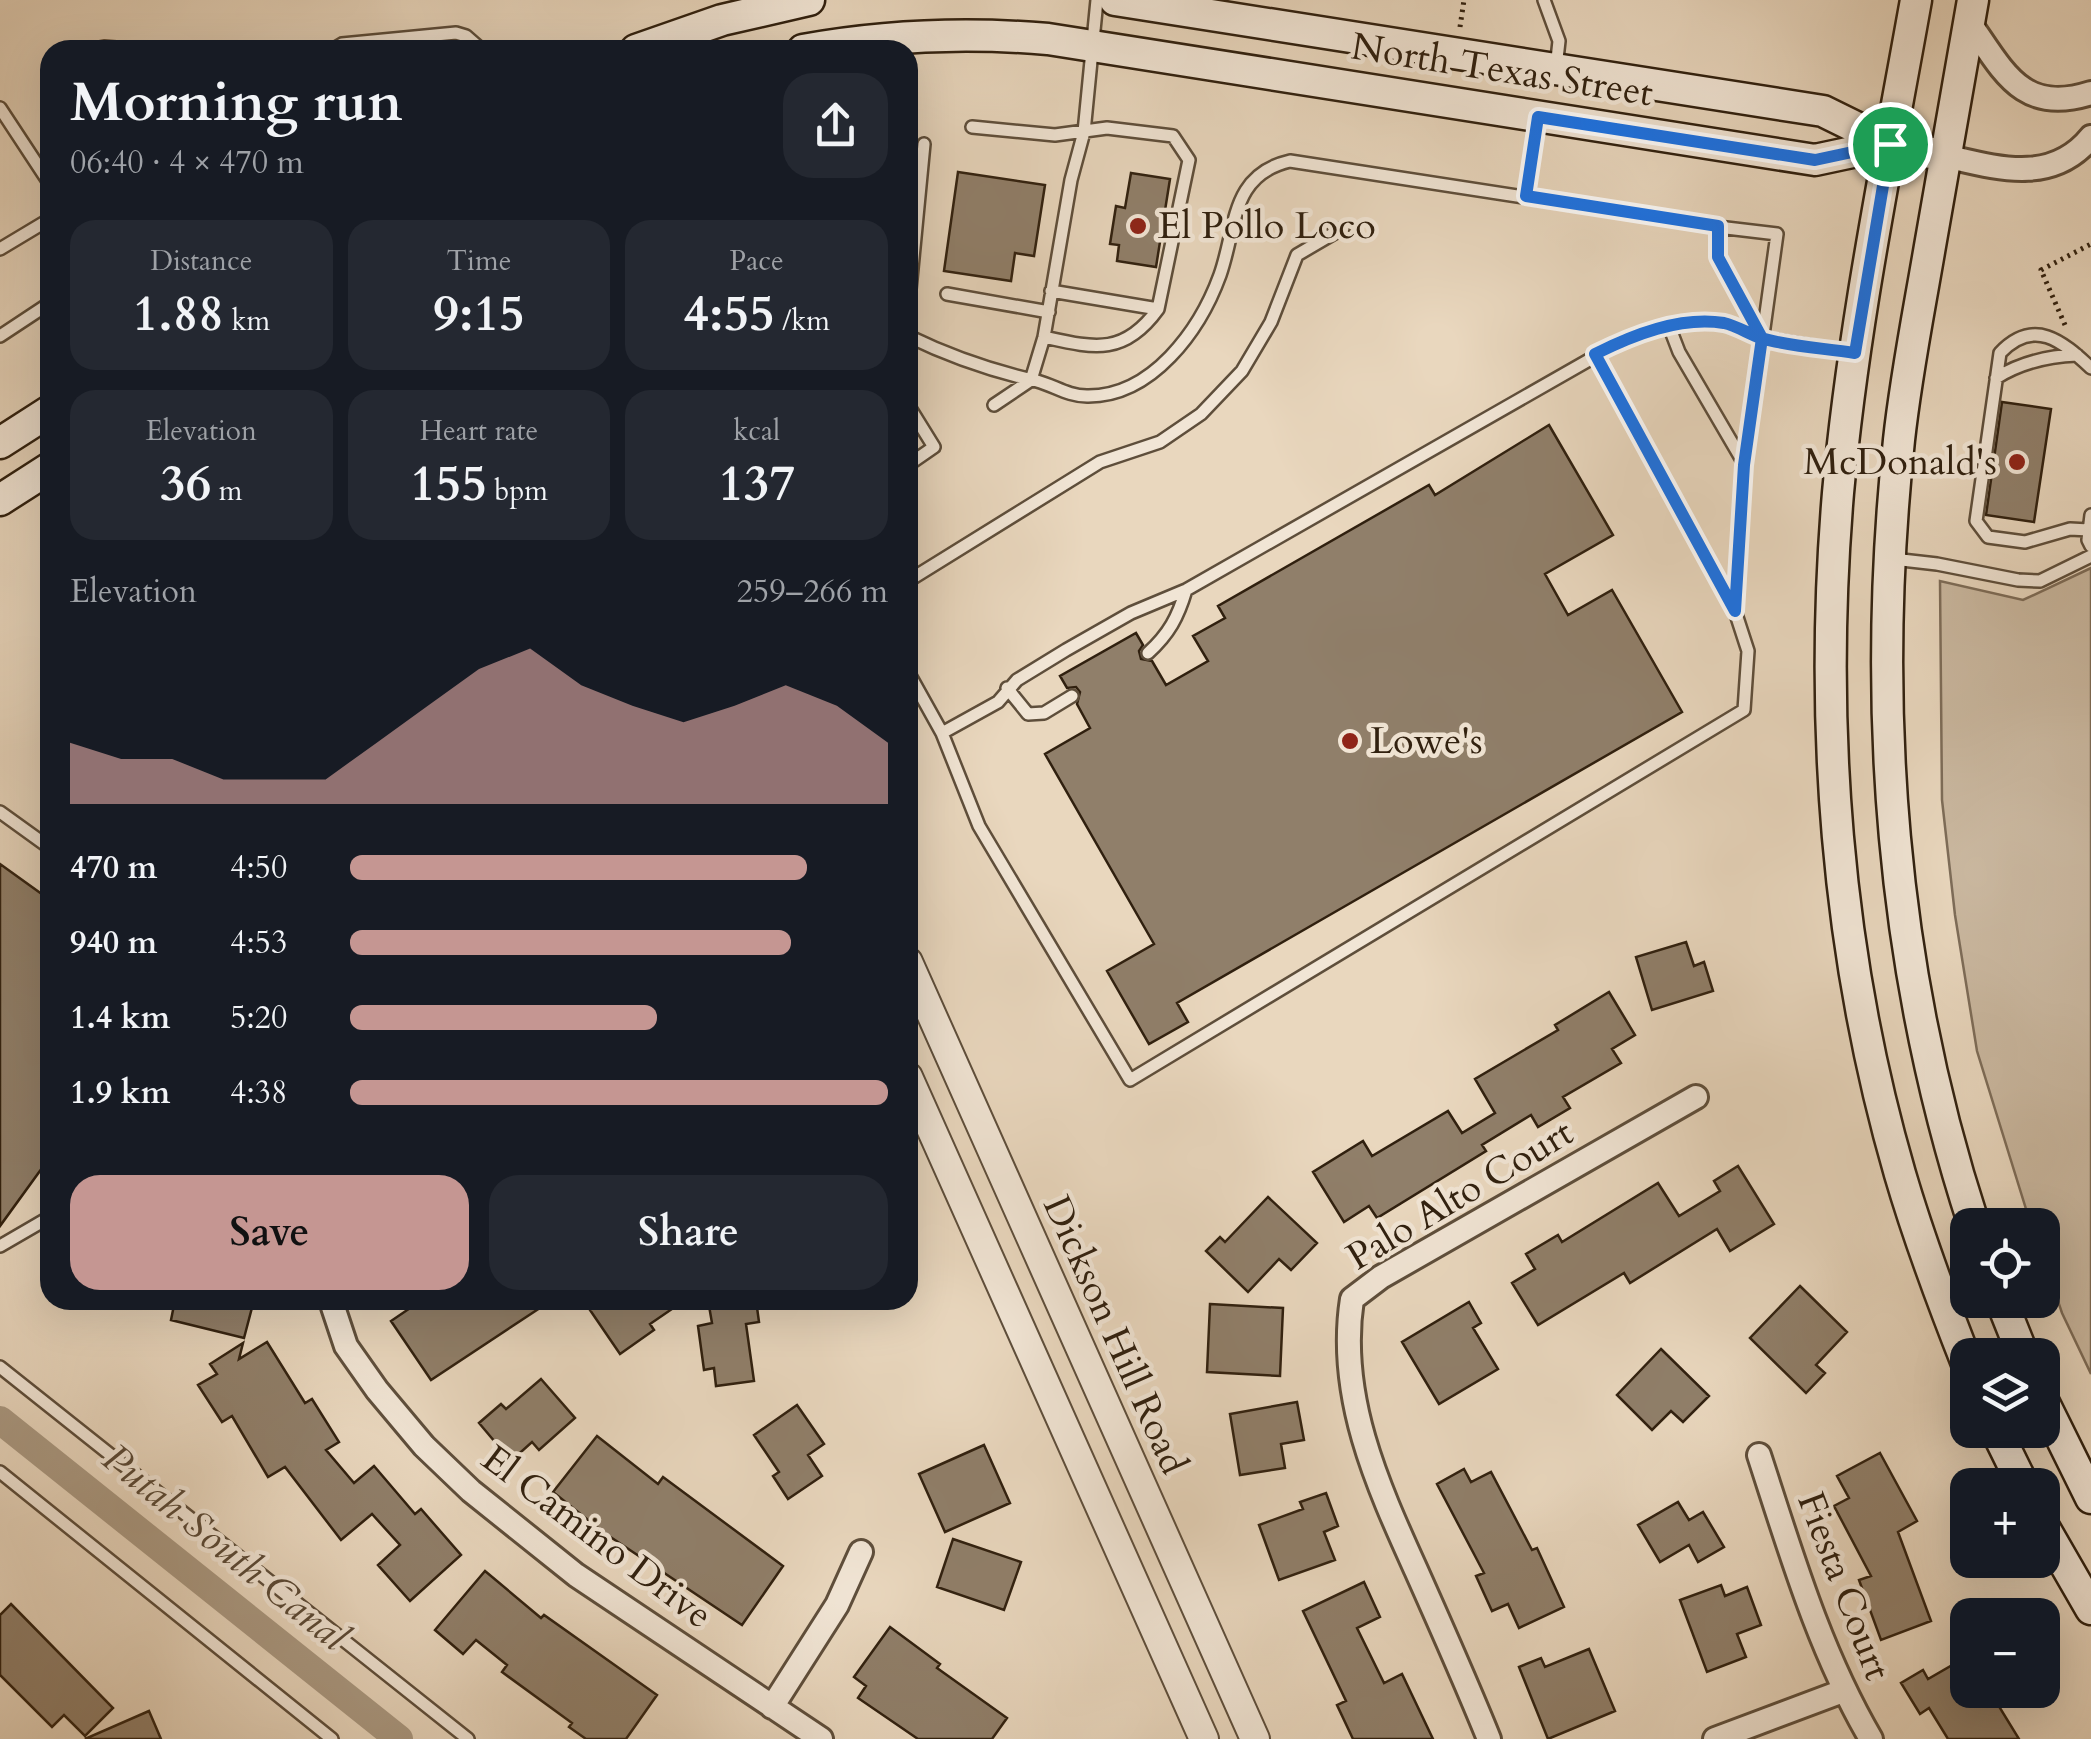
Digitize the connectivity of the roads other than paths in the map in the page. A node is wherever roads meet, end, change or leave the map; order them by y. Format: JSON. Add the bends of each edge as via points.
{"nodes":[{"id":1,"x":810,"y":0,"type":"edge"},
{"id":2,"x":1096,"y":0,"type":"edge"},
{"id":3,"x":1115,"y":0,"type":"edge"},
{"id":4,"x":1544,"y":0,"type":"edge"},
{"id":5,"x":1916,"y":0,"type":"edge"},
{"id":6,"x":1970,"y":11,"type":"edge"},
{"id":7,"x":383,"y":40,"type":"edge"},
{"id":8,"x":471,"y":40,"type":"edge"},
{"id":9,"x":665,"y":40,"type":"edge"},
{"id":10,"x":868,"y":40,"type":"edge"},
{"id":11,"x":1092,"y":46,"type":"junction"},
{"id":12,"x":1556,"y":70,"type":"junction"},
{"id":13,"x":2091,"y":93,"type":"edge"},
{"id":14,"x":0,"y":108,"type":"edge"},
{"id":15,"x":1538,"y":117,"type":"junction"},
{"id":16,"x":972,"y":127,"type":"dead end"},
{"id":17,"x":1084,"y":132,"type":"junction"},
{"id":18,"x":2091,"y":138,"type":"edge"},
{"id":19,"x":924,"y":144,"type":"dead end"},
{"id":20,"x":1890,"y":144,"type":"junction"},
{"id":21,"x":1945,"y":156,"type":"junction"},
{"id":22,"x":40,"y":169,"type":"edge"},
{"id":23,"x":1526,"y":196,"type":"junction"},
{"id":24,"x":918,"y":200,"type":"edge"},
{"id":25,"x":40,"y":225,"type":"edge"},
{"id":26,"x":1718,"y":226,"type":"junction"},
{"id":27,"x":1343,"y":228,"type":"dead end"},
{"id":28,"x":0,"y":249,"type":"edge"},
{"id":29,"x":1051,"y":290,"type":"junction"},
{"id":30,"x":947,"y":294,"type":"dead end"},
{"id":31,"x":1158,"y":309,"type":"junction"},
{"id":32,"x":40,"y":310,"type":"edge"},
{"id":33,"x":1049,"y":312,"type":"junction"},
{"id":34,"x":1669,"y":326,"type":"junction"},
{"id":35,"x":0,"y":336,"type":"edge"},
{"id":36,"x":1044,"y":337,"type":"junction"},
{"id":37,"x":1762,"y":338,"type":"junction"},
{"id":38,"x":918,"y":340,"type":"edge"},
{"id":39,"x":1855,"y":353,"type":"junction"},
{"id":40,"x":1595,"y":354,"type":"junction"},
{"id":41,"x":2077,"y":355,"type":"junction"},
{"id":42,"x":2091,"y":368,"type":"edge"},
{"id":43,"x":1996,"y":378,"type":"junction"},
{"id":44,"x":1031,"y":380,"type":"junction"},
{"id":45,"x":994,"y":405,"type":"dead end"},
{"id":46,"x":40,"y":417,"type":"edge"},
{"id":47,"x":918,"y":421,"type":"edge"},
{"id":48,"x":0,"y":442,"type":"edge"},
{"id":49,"x":918,"y":458,"type":"edge"},
{"id":50,"x":1744,"y":465,"type":"junction"},
{"id":51,"x":40,"y":474,"type":"edge"},
{"id":52,"x":0,"y":500,"type":"edge"},
{"id":53,"x":2091,"y":515,"type":"edge"},
{"id":54,"x":2090,"y":530,"type":"edge"},
{"id":55,"x":2091,"y":546,"type":"edge"},
{"id":56,"x":2091,"y":556,"type":"edge"},
{"id":57,"x":1889,"y":558,"type":"junction"},
{"id":58,"x":918,"y":575,"type":"edge"},
{"id":59,"x":1186,"y":590,"type":"junction"},
{"id":60,"x":1735,"y":611,"type":"junction"},
{"id":61,"x":1148,"y":653,"type":"dead end"},
{"id":62,"x":1008,"y":688,"type":"junction"},
{"id":63,"x":918,"y":690,"type":"edge"},
{"id":64,"x":1072,"y":696,"type":"dead end"},
{"id":65,"x":942,"y":733,"type":"junction"},
{"id":66,"x":0,"y":812,"type":"edge"},
{"id":67,"x":40,"y":841,"type":"edge"},
{"id":68,"x":918,"y":984,"type":"edge"},
{"id":69,"x":1696,"y":1098,"type":"dead end"},
{"id":70,"x":918,"y":1099,"type":"edge"},
{"id":71,"x":1968,"y":1208,"type":"edge"},
{"id":72,"x":40,"y":1223,"type":"edge"},
{"id":73,"x":0,"y":1246,"type":"edge"},
{"id":74,"x":337,"y":1310,"type":"edge"},
{"id":75,"x":1958,"y":1338,"type":"edge"},
{"id":76,"x":0,"y":1367,"type":"edge"},
{"id":77,"x":2060,"y":1435,"type":"edge"},
{"id":78,"x":1759,"y":1456,"type":"dead end"},
{"id":79,"x":0,"y":1472,"type":"edge"},
{"id":80,"x":2091,"y":1498,"type":"edge"},
{"id":81,"x":860,"y":1552,"type":"dead end"},
{"id":82,"x":2060,"y":1555,"type":"edge"},
{"id":83,"x":2091,"y":1609,"type":"edge"},
{"id":84,"x":1843,"y":1691,"type":"junction"},
{"id":85,"x":772,"y":1707,"type":"junction"},
{"id":86,"x":332,"y":1739,"type":"edge"},
{"id":87,"x":468,"y":1739,"type":"edge"},
{"id":88,"x":821,"y":1739,"type":"edge"},
{"id":89,"x":1204,"y":1739,"type":"edge"},
{"id":90,"x":1255,"y":1739,"type":"edge"},
{"id":91,"x":1489,"y":1739,"type":"edge"},
{"id":92,"x":1714,"y":1739,"type":"edge"},
{"id":93,"x":1871,"y":1739,"type":"edge"}],
"edges":[{"from":1,"to":9,"type":"main road"},
{"from":2,"to":11,"type":"lane"},
{"from":3,"to":12,"type":"main road","name":"North Texas Street"},
{"from":4,"to":12,"type":"lane","via":[[1559,42]]},
{"from":5,"to":20,"type":"main road"},
{"from":6,"to":13,"type":"street","via":[[2023,90],[2050,100]]},
{"from":6,"to":21,"type":"main road"},
{"from":7,"to":8,"type":"lane","via":[[456,33]]},
{"from":10,"to":11,"type":"main road","name":"North Texas Street","via":[[950,34]]},
{"from":11,"to":15,"type":"main road","name":"North Texas Street"},
{"from":11,"to":17,"type":"lane"},
{"from":12,"to":20,"type":"main road","name":"North Texas Street","via":[[1823,112]]},
{"from":14,"to":22,"type":"lane"},
{"from":15,"to":20,"type":"main road","name":"North Texas Street","via":[[1815,160]]},
{"from":15,"to":23,"type":"lane"},
{"from":16,"to":17,"type":"lane"},
{"from":17,"to":29,"type":"lane"},
{"from":17,"to":31,"type":"lane","via":[[1107,128],[1173,136],[1189,160]]},
{"from":18,"to":21,"type":"street","via":[[2073,155],[2037,170]]},
{"from":19,"to":24,"type":"lane"},
{"from":20,"to":21,"type":"main road","name":"North Texas Street"},
{"from":20,"to":39,"type":"main road"},
{"from":21,"to":57,"type":"main road","via":[[1906,385]]},
{"from":23,"to":26,"type":"lane"},
{"from":23,"to":44,"type":"lane","via":[[1328,165],[1271,165],[1240,198],[1204,313],[1184,344],[1114,394],[1065,393]]},
{"from":25,"to":28,"type":"lane"},
{"from":26,"to":37,"type":"lane","via":[[1718,257]]},
{"from":26,"to":37,"type":"lane","via":[[1777,234]]},
{"from":27,"to":58,"type":"lane","via":[[1297,254],[1271,322],[1242,370],[1202,414],[1160,442],[1100,462]]},
{"from":29,"to":31,"type":"lane"},
{"from":29,"to":33,"type":"lane"},
{"from":30,"to":33,"type":"lane"},
{"from":31,"to":36,"type":"lane","via":[[1122,343],[1093,348]]},
{"from":32,"to":35,"type":"lane"},
{"from":33,"to":36,"type":"lane"},
{"from":34,"to":37,"type":"lane","via":[[1725,324]]},
{"from":34,"to":40,"type":"lane"},
{"from":34,"to":50,"type":"lane"},
{"from":36,"to":44,"type":"lane"},
{"from":37,"to":39,"type":"lane"},
{"from":37,"to":50,"type":"lane"},
{"from":38,"to":44,"type":"lane"},
{"from":39,"to":75,"type":"main road","via":[[1838,491],[1830,650],[1838,838],[1878,1086],[1911,1208]]},
{"from":40,"to":59,"type":"lane"},
{"from":40,"to":60,"type":"lane"},
{"from":41,"to":42,"type":"lane"},
{"from":41,"to":43,"type":"lane"},
{"from":41,"to":43,"type":"lane","via":[[2059,340],[2026,334],[2000,353]]},
{"from":43,"to":54,"type":"lane","via":[[1979,528],[1988,536],[2025,542]]},
{"from":44,"to":45,"type":"lane"},
{"from":46,"to":48,"type":"main road"},
{"from":47,"to":49,"type":"lane","via":[[934,447]]},
{"from":50,"to":60,"type":"lane"},
{"from":51,"to":52,"type":"main road"},
{"from":53,"to":54,"type":"lane"},
{"from":54,"to":55,"type":"lane"},
{"from":56,"to":57,"type":"lane","via":[[2040,580]]},
{"from":57,"to":71,"type":"main road","via":[[1887,740],[1903,915],[1931,1071]]},
{"from":59,"to":61,"type":"lane","via":[[1178,617]]},
{"from":59,"to":62,"type":"lane","via":[[1130,613]]},
{"from":60,"to":65,"type":"lane","via":[[1748,651],[1744,710],[1130,1080],[979,826]]},
{"from":62,"to":64,"type":"lane","via":[[1028,714],[1044,713]]},
{"from":62,"to":65,"type":"lane","via":[[998,702]]},
{"from":63,"to":65,"type":"lane"},
{"from":66,"to":67,"type":"lane"},
{"from":68,"to":90,"type":"street","name":"Dickson Hill Road"},
{"from":69,"to":91,"type":"street","name":"Palo Alto Court","via":[[1381,1277],[1352,1300],[1346,1335],[1368,1458]]},
{"from":70,"to":89,"type":"street"},
{"from":72,"to":73,"type":"lane"},
{"from":74,"to":85,"type":"street","name":"El Camino Drive","via":[[346,1346],[377,1390],[471,1491],[576,1575]]},
{"from":76,"to":87,"type":"lane"},
{"from":77,"to":80,"type":"main road"},
{"from":78,"to":84,"type":"street","name":"Fiesta Court"},
{"from":79,"to":86,"type":"lane"},
{"from":81,"to":85,"type":"street","via":[[837,1605]]},
{"from":82,"to":83,"type":"main road"},
{"from":84,"to":92,"type":"street"},
{"from":84,"to":93,"type":"street","name":"Fiesta Court"},
{"from":85,"to":88,"type":"street","name":"El Camino Drive"}]}
